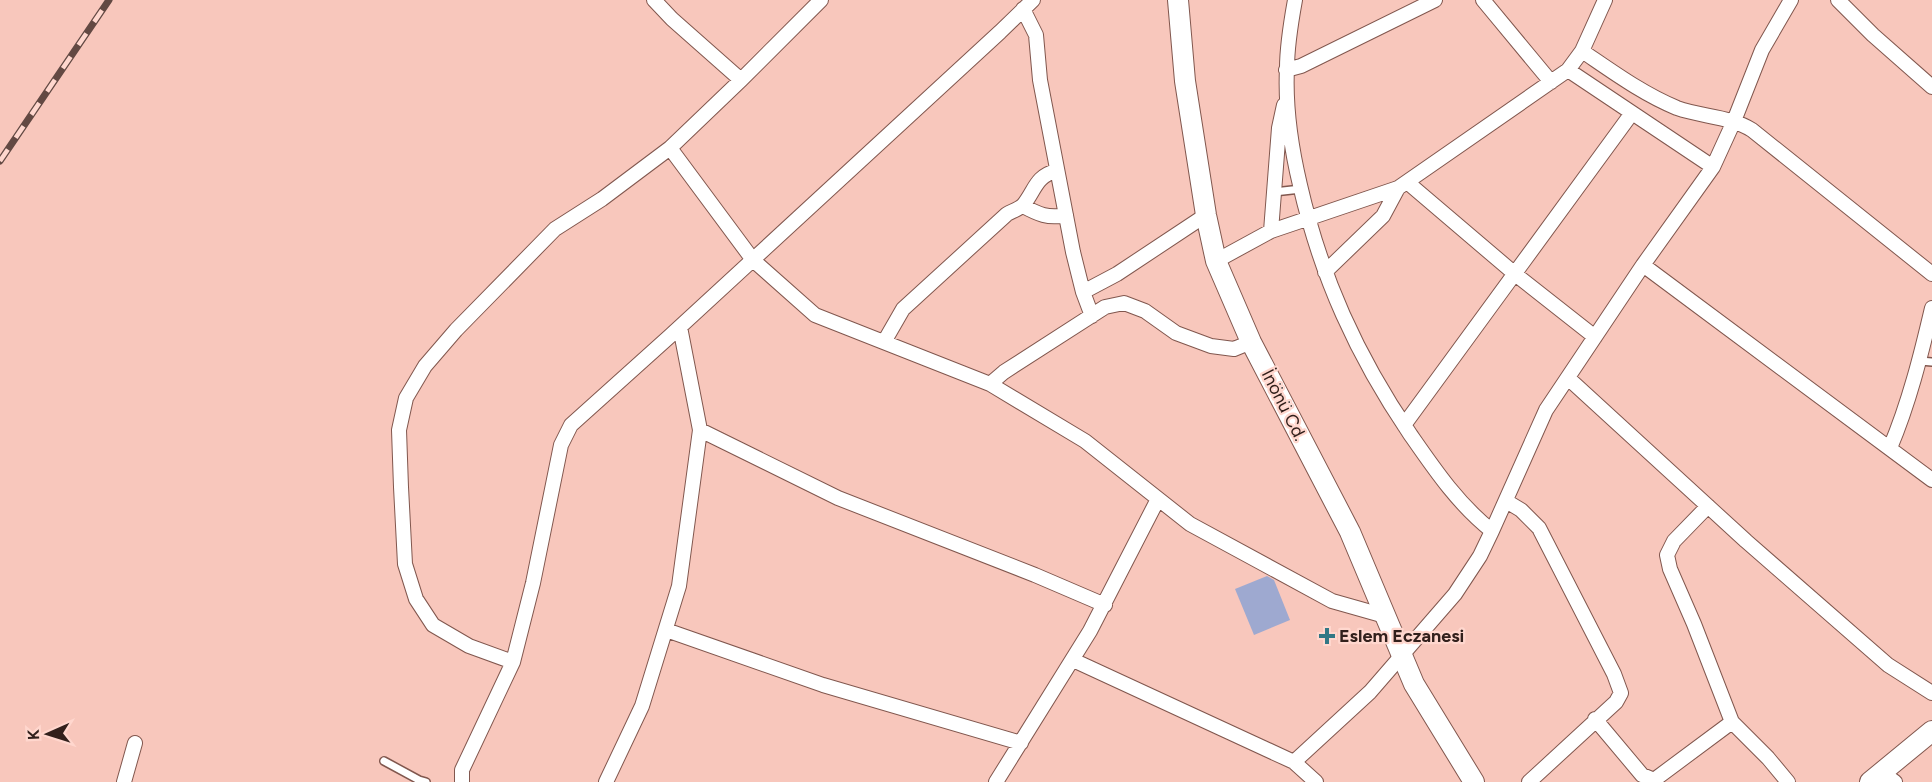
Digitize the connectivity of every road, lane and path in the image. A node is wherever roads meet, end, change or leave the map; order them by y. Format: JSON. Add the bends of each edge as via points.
{"nodes":[{"id":1,"x":654,"y":0,"type":"edge"},
{"id":2,"x":821,"y":0,"type":"edge"},
{"id":3,"x":1178,"y":0,"type":"edge"},
{"id":4,"x":1295,"y":0,"type":"edge"},
{"id":5,"x":1435,"y":0,"type":"edge"},
{"id":6,"x":1483,"y":0,"type":"edge"},
{"id":7,"x":1605,"y":0,"type":"edge"},
{"id":8,"x":1791,"y":0,"type":"edge"},
{"id":9,"x":1838,"y":0,"type":"edge"},
{"id":10,"x":1028,"y":5,"type":"edge"},
{"id":11,"x":1582,"y":51,"type":"junction"},
{"id":12,"x":1286,"y":70,"type":"junction"},
{"id":13,"x":1568,"y":70,"type":"junction"},
{"id":14,"x":741,"y":80,"type":"junction"},
{"id":15,"x":1551,"y":82,"type":"junction"},
{"id":16,"x":1932,"y":87,"type":"edge"},
{"id":17,"x":1287,"y":98,"type":"junction"},
{"id":18,"x":1632,"y":113,"type":"junction"},
{"id":19,"x":1734,"y":121,"type":"junction"},
{"id":20,"x":670,"y":148,"type":"junction"},
{"id":21,"x":1713,"y":167,"type":"junction"},
{"id":22,"x":1056,"y":171,"type":"junction"},
{"id":23,"x":1403,"y":185,"type":"junction"},
{"id":24,"x":1301,"y":189,"type":"junction"},
{"id":25,"x":1274,"y":192,"type":"junction"},
{"id":26,"x":1023,"y":206,"type":"junction"},
{"id":27,"x":1066,"y":214,"type":"junction"},
{"id":28,"x":1206,"y":215,"type":"junction"},
{"id":29,"x":1308,"y":219,"type":"junction"},
{"id":30,"x":1271,"y":231,"type":"junction"},
{"id":31,"x":753,"y":260,"type":"junction"},
{"id":32,"x":1216,"y":261,"type":"junction"},
{"id":33,"x":1643,"y":265,"type":"junction"},
{"id":34,"x":1324,"y":272,"type":"junction"},
{"id":35,"x":1515,"y":274,"type":"junction"},
{"id":36,"x":1932,"y":274,"type":"edge"},
{"id":37,"x":1083,"y":292,"type":"junction"},
{"id":38,"x":1932,"y":308,"type":"edge"},
{"id":39,"x":1092,"y":316,"type":"junction"},
{"id":40,"x":680,"y":327,"type":"junction"},
{"id":41,"x":1595,"y":337,"type":"junction"},
{"id":42,"x":884,"y":342,"type":"junction"},
{"id":43,"x":1251,"y":342,"type":"junction"},
{"id":44,"x":1926,"y":362,"type":"edge"},
{"id":45,"x":1568,"y":378,"type":"junction"},
{"id":46,"x":990,"y":384,"type":"junction"},
{"id":47,"x":1404,"y":425,"type":"junction"},
{"id":48,"x":700,"y":430,"type":"junction"},
{"id":49,"x":1890,"y":448,"type":"junction"},
{"id":50,"x":1932,"y":480,"type":"edge"},
{"id":51,"x":1158,"y":499,"type":"junction"},
{"id":52,"x":1506,"y":501,"type":"junction"},
{"id":53,"x":1708,"y":506,"type":"junction"},
{"id":54,"x":1492,"y":531,"type":"junction"},
{"id":55,"x":1105,"y":605,"type":"junction"},
{"id":56,"x":1386,"y":616,"type":"junction"},
{"id":57,"x":666,"y":630,"type":"junction"},
{"id":58,"x":1402,"y":655,"type":"junction"},
{"id":59,"x":1073,"y":660,"type":"junction"},
{"id":60,"x":513,"y":662,"type":"junction"},
{"id":61,"x":1932,"y":693,"type":"edge"},
{"id":62,"x":1595,"y":719,"type":"junction"},
{"id":63,"x":1732,"y":722,"type":"junction"},
{"id":64,"x":1932,"y":731,"type":"edge"},
{"id":65,"x":135,"y":743,"type":"dead end"},
{"id":66,"x":1021,"y":743,"type":"junction"},
{"id":67,"x":384,"y":761,"type":"dead end"},
{"id":68,"x":1294,"y":762,"type":"junction"},
{"id":69,"x":1883,"y":779,"type":"edge"},
{"id":70,"x":124,"y":782,"type":"edge"},
{"id":71,"x":426,"y":782,"type":"edge"},
{"id":72,"x":462,"y":782,"type":"edge"},
{"id":73,"x":606,"y":782,"type":"edge"},
{"id":74,"x":996,"y":782,"type":"edge"},
{"id":75,"x":1316,"y":782,"type":"edge"},
{"id":76,"x":1474,"y":782,"type":"edge"},
{"id":77,"x":1529,"y":782,"type":"edge"},
{"id":78,"x":1788,"y":782,"type":"edge"}],
"edges":[{"from":1,"to":14,"type":"street"},
{"from":2,"to":14,"type":"street"},
{"from":3,"to":28,"type":"street","name":"İnönü Cd.","via":[[1185,81]]},
{"from":4,"to":12,"type":"street"},
{"from":5,"to":12,"type":"street"},
{"from":6,"to":15,"type":"street"},
{"from":7,"to":11,"type":"street"},
{"from":8,"to":19,"type":"street","via":[[1762,50]]},
{"from":9,"to":16,"type":"street"},
{"from":10,"to":22,"type":"street"},
{"from":10,"to":31,"type":"street"},
{"from":11,"to":13,"type":"street"},
{"from":11,"to":19,"type":"street","via":[[1666,103]]},
{"from":12,"to":17,"type":"street"},
{"from":13,"to":15,"type":"street"},
{"from":13,"to":18,"type":"street"},
{"from":14,"to":20,"type":"street"},
{"from":15,"to":23,"type":"street"},
{"from":17,"to":24,"type":"street"},
{"from":17,"to":25,"type":"street","via":[[1280,120]]},
{"from":18,"to":21,"type":"street"},
{"from":18,"to":35,"type":"street"},
{"from":19,"to":21,"type":"street"},
{"from":19,"to":36,"type":"street","via":[[1752,130]]},
{"from":20,"to":31,"type":"street"},
{"from":20,"to":60,"type":"street","via":[[555,230],[456,330],[425,366],[406,398],[399,430],[405,564],[416,599],[432,625],[470,646]]},
{"from":21,"to":33,"type":"street"},
{"from":22,"to":26,"type":"street","via":[[1039,181]]},
{"from":22,"to":27,"type":"street"},
{"from":23,"to":29,"type":"street"},
{"from":23,"to":34,"type":"street","via":[[1383,216]]},
{"from":23,"to":35,"type":"street"},
{"from":24,"to":25,"type":"lane"},
{"from":24,"to":29,"type":"street"},
{"from":25,"to":30,"type":"street"},
{"from":26,"to":27,"type":"street","via":[[1041,215]]},
{"from":26,"to":42,"type":"street","via":[[1007,214],[903,309]]},
{"from":27,"to":37,"type":"street"},
{"from":28,"to":32,"type":"street","name":"İnönü Cd."},
{"from":28,"to":37,"type":"street"},
{"from":29,"to":30,"type":"street"},
{"from":29,"to":34,"type":"street"},
{"from":30,"to":32,"type":"street"},
{"from":31,"to":40,"type":"street"},
{"from":31,"to":42,"type":"street","via":[[815,315]]},
{"from":32,"to":43,"type":"street","name":"İnönü Cd."},
{"from":33,"to":41,"type":"street"},
{"from":33,"to":49,"type":"street"},
{"from":34,"to":47,"type":"street","via":[[1355,343]]},
{"from":35,"to":41,"type":"street"},
{"from":35,"to":47,"type":"street"},
{"from":37,"to":39,"type":"street"},
{"from":38,"to":44,"type":"street"},
{"from":39,"to":43,"type":"street","via":[[1105,307],[1124,303],[1145,311],[1176,333],[1211,346],[1234,349]]},
{"from":39,"to":46,"type":"street"},
{"from":40,"to":48,"type":"street"},
{"from":40,"to":60,"type":"street","via":[[571,425],[561,445]]},
{"from":41,"to":45,"type":"street"},
{"from":42,"to":46,"type":"street"},
{"from":43,"to":56,"type":"street","name":"İnönü Cd.","via":[[1350,532]]},
{"from":44,"to":49,"type":"street"},
{"from":45,"to":52,"type":"street","via":[[1546,410]]},
{"from":45,"to":53,"type":"street"},
{"from":46,"to":51,"type":"street","via":[[1085,441]]},
{"from":47,"to":54,"type":"street","via":[[1448,488]]},
{"from":48,"to":55,"type":"street","via":[[838,498]]},
{"from":48,"to":57,"type":"street","via":[[679,586]]},
{"from":49,"to":50,"type":"street"},
{"from":51,"to":55,"type":"street"},
{"from":51,"to":56,"type":"street","via":[[1190,524],[1332,601]]},
{"from":52,"to":54,"type":"street"},
{"from":52,"to":62,"type":"street","via":[[1539,528],[1614,674],[1621,693]]},
{"from":53,"to":61,"type":"street","via":[[1888,665]]},
{"from":53,"to":63,"type":"street","via":[[1674,541],[1667,555]]},
{"from":54,"to":58,"type":"street","via":[[1455,594]]},
{"from":55,"to":59,"type":"street"},
{"from":56,"to":58,"type":"street","name":"İnönü Cd."},
{"from":57,"to":66,"type":"street","via":[[823,685]]},
{"from":57,"to":73,"type":"street","via":[[642,706]]},
{"from":58,"to":68,"type":"street","via":[[1370,692]]},
{"from":58,"to":76,"type":"street","name":"İnönü Cd.","via":[[1414,684]]},
{"from":59,"to":66,"type":"street"},
{"from":59,"to":68,"type":"street"},
{"from":60,"to":72,"type":"street","via":[[462,770]]},
{"from":62,"to":63,"type":"street","via":[[1642,775],[1654,780]]},
{"from":62,"to":77,"type":"street"},
{"from":63,"to":78,"type":"street"},
{"from":64,"to":69,"type":"street"},
{"from":65,"to":70,"type":"street"},
{"from":66,"to":74,"type":"street"},
{"from":67,"to":71,"type":"lane"},
{"from":68,"to":75,"type":"street"}]}
